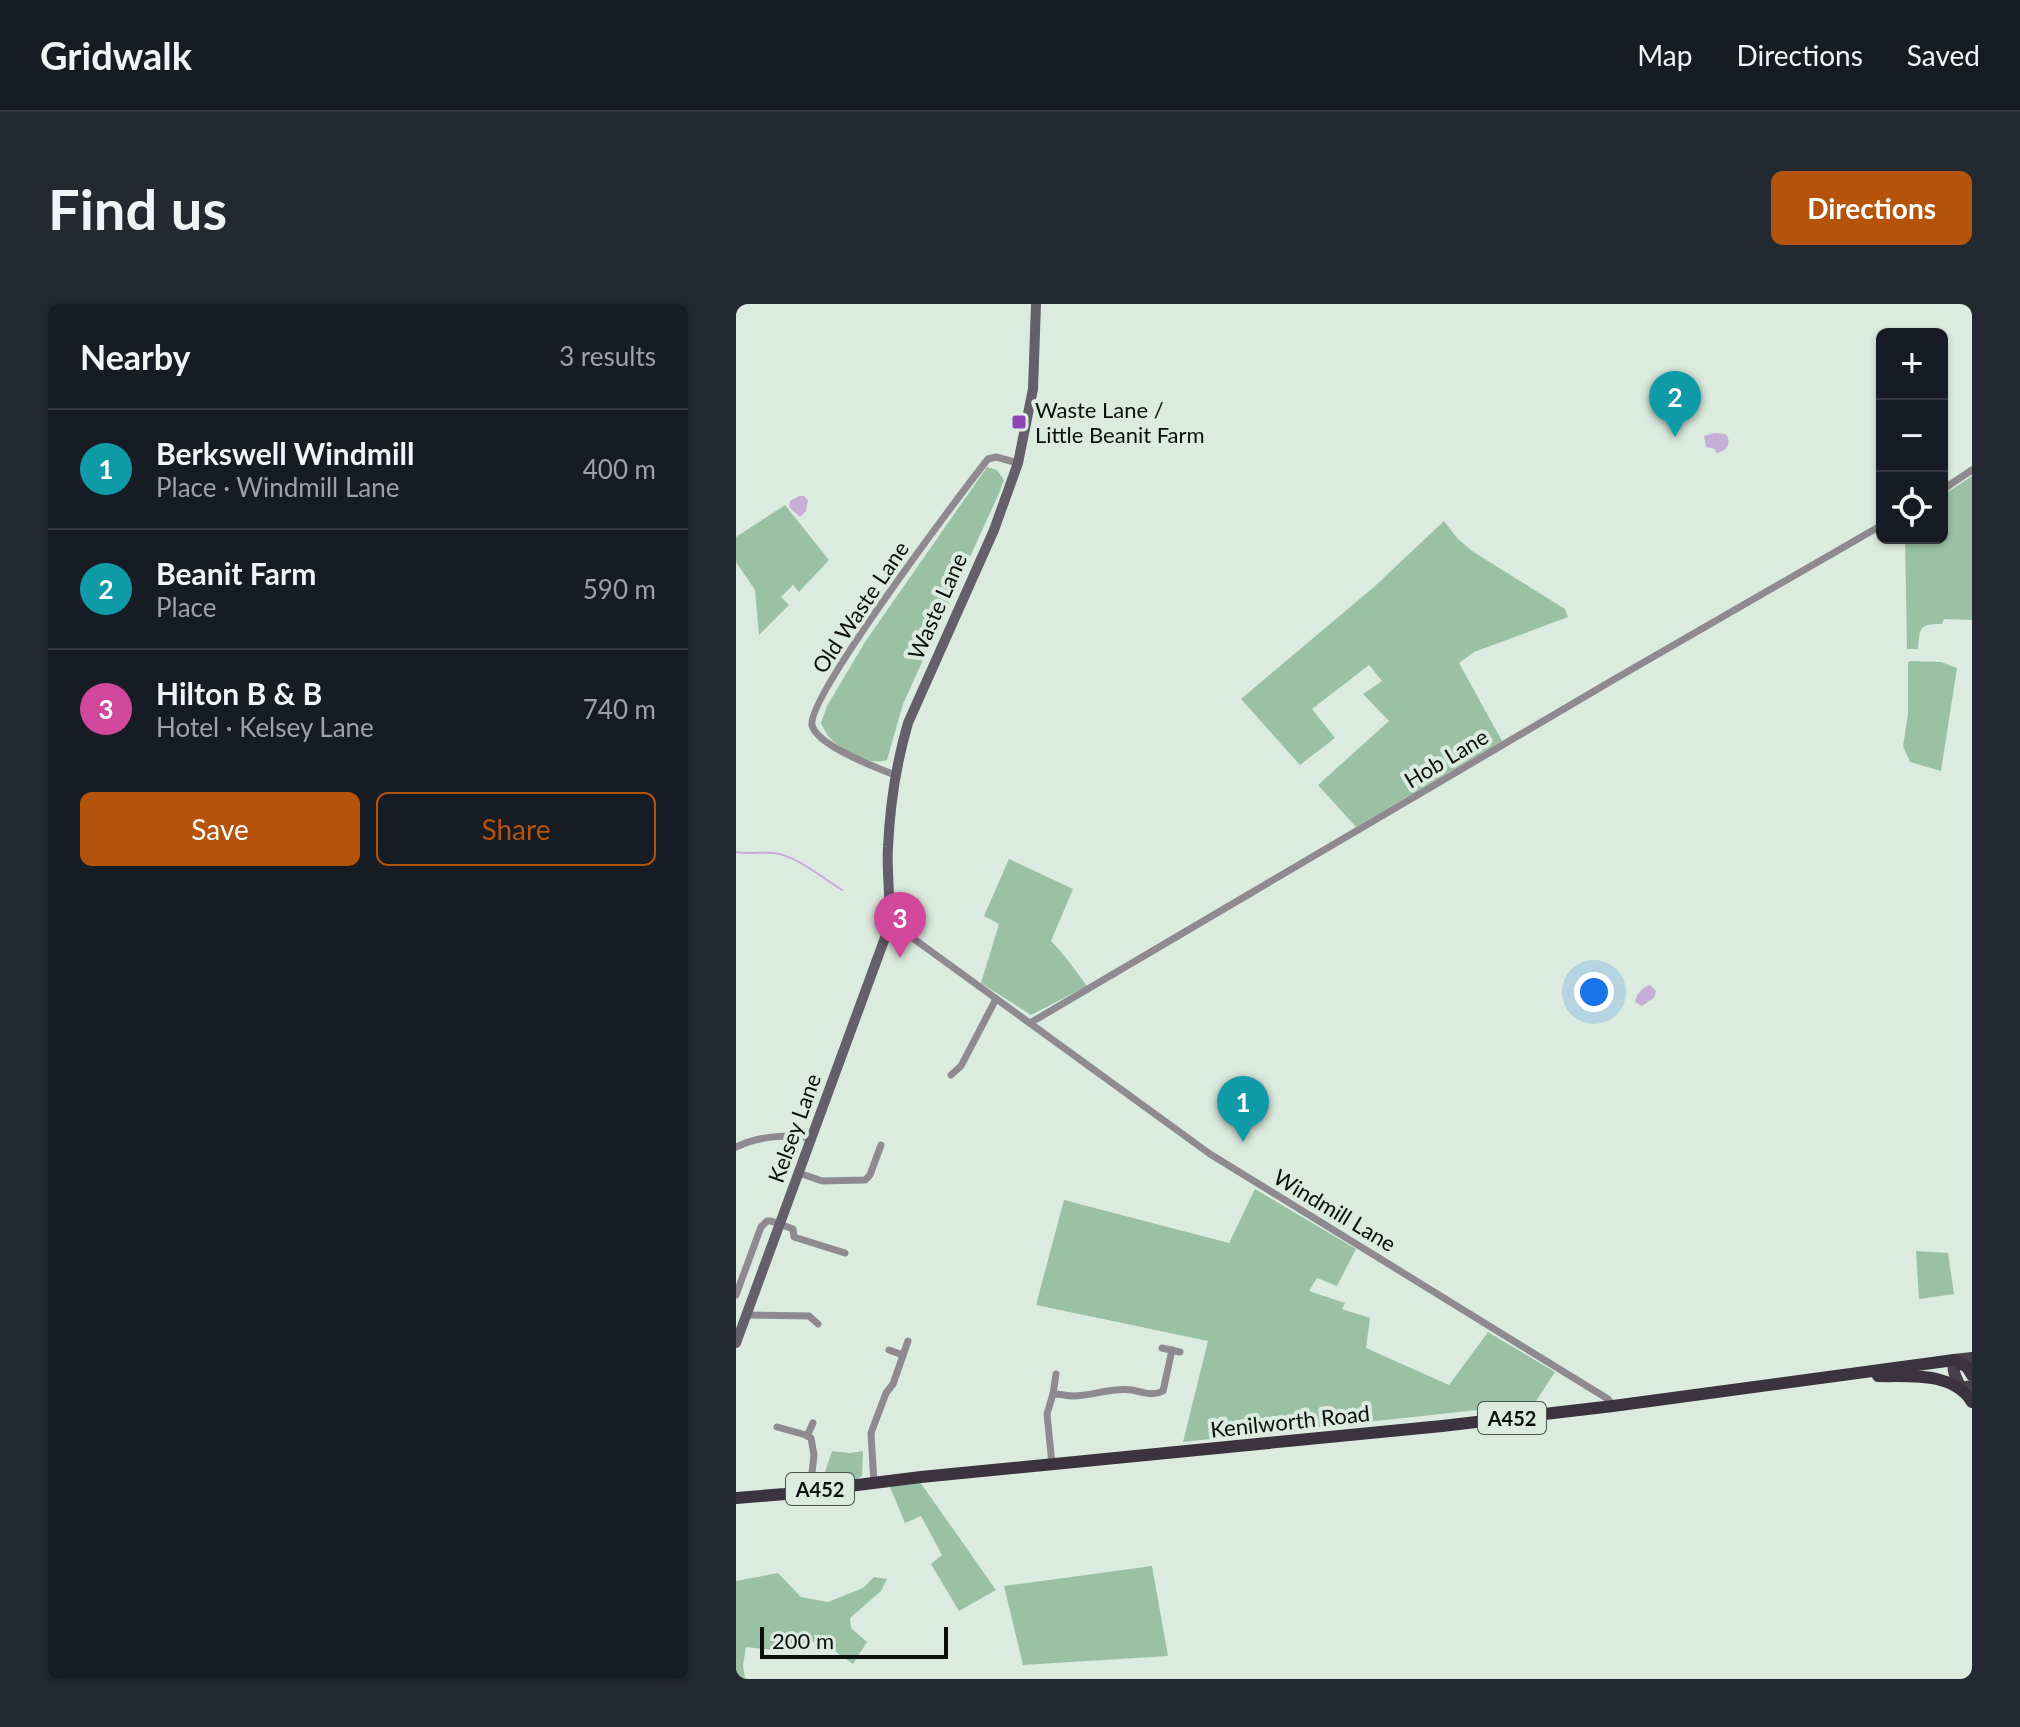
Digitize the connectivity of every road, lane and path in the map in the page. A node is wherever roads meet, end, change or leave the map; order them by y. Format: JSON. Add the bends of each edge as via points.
{"nodes":[{"id":1,"x":1036,"y":304,"type":"edge"},
{"id":2,"x":1018,"y":463,"type":"junction"},
{"id":3,"x":1972,"y":470,"type":"edge"},
{"id":4,"x":1948,"y":486,"type":"edge"},
{"id":5,"x":1876,"y":528,"type":"edge"},
{"id":6,"x":895,"y":775,"type":"junction"},
{"id":7,"x":888,"y":926,"type":"junction"},
{"id":8,"x":996,"y":999,"type":"junction"},
{"id":9,"x":1030,"y":1023,"type":"junction"},
{"id":10,"x":951,"y":1075,"type":"dead end"},
{"id":11,"x":812,"y":1138,"type":"junction"},
{"id":12,"x":881,"y":1145,"type":"dead end"},
{"id":13,"x":736,"y":1147,"type":"edge"},
{"id":14,"x":867,"y":1151,"type":"dead end"},
{"id":15,"x":877,"y":1154,"type":"junction"},
{"id":16,"x":799,"y":1173,"type":"junction"},
{"id":17,"x":780,"y":1224,"type":"junction"},
{"id":18,"x":834,"y":1249,"type":"junction"},
{"id":19,"x":845,"y":1253,"type":"dead end"},
{"id":20,"x":830,"y":1259,"type":"dead end"},
{"id":21,"x":736,"y":1295,"type":"edge"},
{"id":22,"x":746,"y":1315,"type":"junction"},
{"id":23,"x":818,"y":1324,"type":"dead end"},
{"id":24,"x":737,"y":1340,"type":"edge"},
{"id":25,"x":908,"y":1341,"type":"dead end"},
{"id":26,"x":1162,"y":1348,"type":"dead end"},
{"id":27,"x":889,"y":1350,"type":"dead end"},
{"id":28,"x":903,"y":1355,"type":"junction"},
{"id":29,"x":1972,"y":1358,"type":"edge"},
{"id":30,"x":1954,"y":1360,"type":"junction"},
{"id":31,"x":1056,"y":1374,"type":"dead end"},
{"id":32,"x":1847,"y":1374,"type":"junction"},
{"id":33,"x":1972,"y":1375,"type":"edge"},
{"id":34,"x":1967,"y":1387,"type":"edge"},
{"id":35,"x":1053,"y":1394,"type":"junction"},
{"id":36,"x":1972,"y":1402,"type":"edge"},
{"id":37,"x":1613,"y":1406,"type":"junction"},
{"id":38,"x":813,"y":1423,"type":"dead end"},
{"id":39,"x":777,"y":1427,"type":"dead end"},
{"id":40,"x":807,"y":1436,"type":"junction"},
{"id":41,"x":1052,"y":1464,"type":"junction"},
{"id":42,"x":874,"y":1483,"type":"junction"},
{"id":43,"x":810,"y":1490,"type":"junction"},
{"id":44,"x":736,"y":1498,"type":"edge"}],
"edges":[{"from":1,"to":2,"type":"main road","name":"Waste Lane","via":[[1033,389]]},
{"from":2,"to":6,"type":"main road","name":"Waste Lane","via":[[994,530],[908,723]]},
{"from":2,"to":6,"type":"street","name":"Old Waste Lane","via":[[988,459],[882,603],[813,717],[814,730],[826,742]]},
{"from":3,"to":4,"type":"street"},
{"from":5,"to":9,"type":"street","name":"Hob Lane"},
{"from":6,"to":7,"type":"main road","name":"Waste Lane"},
{"from":7,"to":8,"type":"street","name":"Windmill Lane","via":[[903,931]]},
{"from":7,"to":11,"type":"main road","name":"Kelsey Lane"},
{"from":8,"to":9,"type":"street","name":"Windmill Lane"},
{"from":8,"to":10,"type":"street","via":[[965,1069]]},
{"from":9,"to":37,"type":"street","name":"Windmill Lane","via":[[1210,1154]]},
{"from":11,"to":13,"type":"street","via":[[764,1137]]},
{"from":11,"to":16,"type":"main road","name":"Kelsey Lane"},
{"from":12,"to":15,"type":"street"},
{"from":14,"to":15,"type":"street"},
{"from":15,"to":16,"type":"street","via":[[865,1180],[822,1181]]},
{"from":16,"to":17,"type":"main road","name":"Kelsey Lane"},
{"from":17,"to":18,"type":"street","via":[[793,1229],[794,1237]]},
{"from":17,"to":21,"type":"street","via":[[767,1221],[761,1227]]},
{"from":17,"to":22,"type":"main road","name":"Kelsey Lane"},
{"from":18,"to":19,"type":"street"},
{"from":18,"to":20,"type":"street"},
{"from":22,"to":23,"type":"street","via":[[809,1316]]},
{"from":22,"to":24,"type":"main road","name":"Kelsey Lane"},
{"from":25,"to":28,"type":"street"},
{"from":26,"to":35,"type":"street","via":[[1176,1351],[1159,1394],[1129,1389]]},
{"from":27,"to":28,"type":"street"},
{"from":28,"to":42,"type":"street","via":[[871,1433]]},
{"from":29,"to":30,"type":"main road","number":"A452"},
{"from":30,"to":32,"type":"highway","number":"A452"},
{"from":30,"to":33,"type":"highway"},
{"from":30,"to":34,"type":"main road","via":[[1954,1374]]},
{"from":31,"to":35,"type":"street"},
{"from":32,"to":34,"type":"highway","number":"A452","via":[[1921,1377]]},
{"from":32,"to":37,"type":"highway","name":"Kenilworth Road","number":"A452"},
{"from":34,"to":36,"type":"highway"},
{"from":35,"to":41,"type":"street","via":[[1047,1414]]},
{"from":37,"to":41,"type":"highway","name":"Kenilworth Road","number":"A452"},
{"from":38,"to":40,"type":"street"},
{"from":39,"to":40,"type":"street"},
{"from":40,"to":43,"type":"street","via":[[814,1455]]},
{"from":41,"to":42,"type":"highway","name":"Kenilworth Road","number":"A452"},
{"from":42,"to":43,"type":"highway","name":"Kenilworth Road","number":"A452"},
{"from":43,"to":44,"type":"highway","name":"Kenilworth Road","number":"A452"}]}
